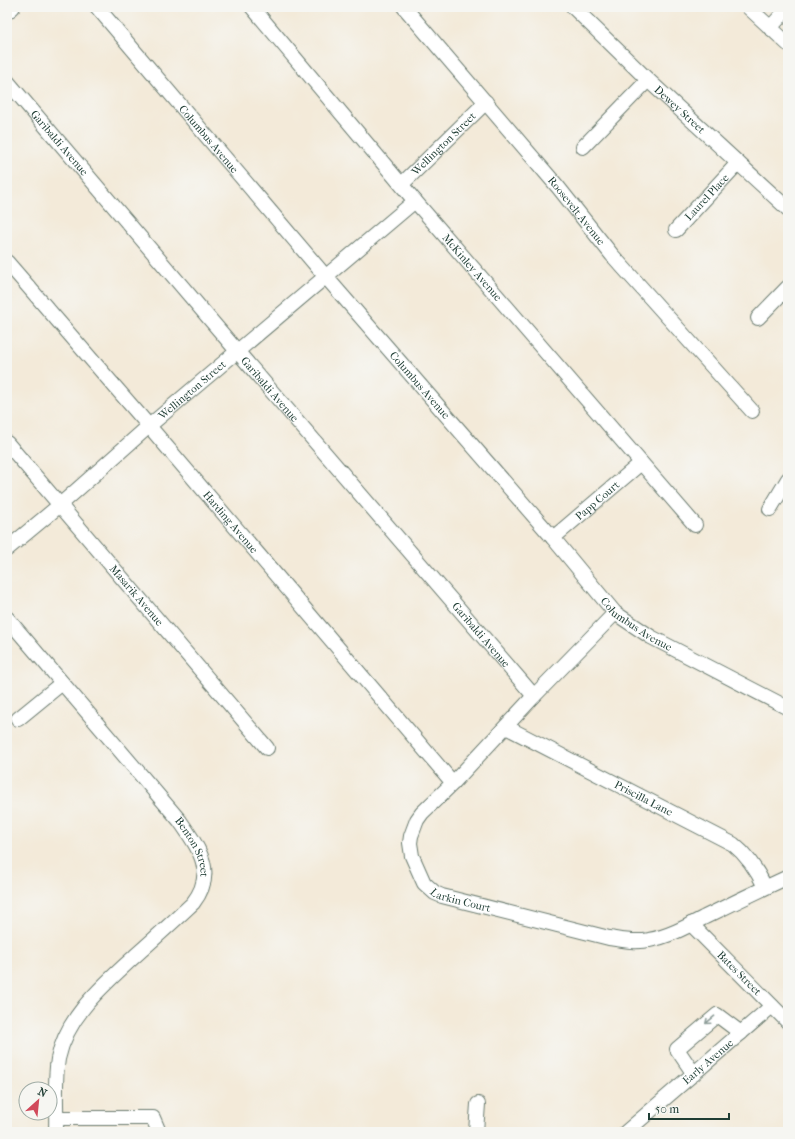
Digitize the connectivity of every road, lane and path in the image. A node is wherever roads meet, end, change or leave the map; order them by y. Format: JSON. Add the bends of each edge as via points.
{"nodes":[{"id":1,"x":13,"y":7,"type":"edge"},
{"id":2,"x":97,"y":7,"type":"edge"},
{"id":3,"x":252,"y":7,"type":"edge"},
{"id":4,"x":404,"y":7,"type":"edge"},
{"id":5,"x":573,"y":7,"type":"edge"},
{"id":6,"x":748,"y":7,"type":"edge"},
{"id":7,"x":788,"y":8,"type":"edge"},
{"id":8,"x":7,"y":12,"type":"edge"},
{"id":9,"x":770,"y":28,"type":"junction"},
{"id":10,"x":788,"y":44,"type":"edge"},
{"id":11,"x":648,"y":80,"type":"junction"},
{"id":12,"x":7,"y":81,"type":"edge"},
{"id":13,"x":486,"y":102,"type":"junction"},
{"id":14,"x":583,"y":147,"type":"dead end"},
{"id":15,"x":738,"y":164,"type":"junction"},
{"id":16,"x":402,"y":184,"type":"junction"},
{"id":17,"x":415,"y":201,"type":"junction"},
{"id":18,"x":788,"y":209,"type":"edge"},
{"id":19,"x":676,"y":230,"type":"dead end"},
{"id":20,"x":7,"y":262,"type":"edge"},
{"id":21,"x":326,"y":277,"type":"junction"},
{"id":22,"x":788,"y":287,"type":"edge"},
{"id":23,"x":758,"y":318,"type":"dead end"},
{"id":24,"x":237,"y":351,"type":"junction"},
{"id":25,"x":752,"y":411,"type":"dead end"},
{"id":26,"x":149,"y":426,"type":"junction"},
{"id":27,"x":7,"y":443,"type":"edge"},
{"id":28,"x":641,"y":463,"type":"junction"},
{"id":29,"x":788,"y":479,"type":"edge"},
{"id":30,"x":60,"y":505,"type":"junction"},
{"id":31,"x":770,"y":509,"type":"dead end"},
{"id":32,"x":695,"y":526,"type":"dead end"},
{"id":33,"x":553,"y":538,"type":"junction"},
{"id":34,"x":7,"y":550,"type":"edge"},
{"id":35,"x":615,"y":613,"type":"junction"},
{"id":36,"x":7,"y":618,"type":"edge"},
{"id":37,"x":62,"y":683,"type":"junction"},
{"id":38,"x":534,"y":696,"type":"junction"},
{"id":39,"x":788,"y":708,"type":"edge"},
{"id":40,"x":18,"y":719,"type":"dead end"},
{"id":41,"x":506,"y":727,"type":"junction"},
{"id":42,"x":267,"y":748,"type":"dead end"},
{"id":43,"x":453,"y":783,"type":"junction"},
{"id":44,"x":788,"y":877,"type":"edge"},
{"id":45,"x":765,"y":887,"type":"junction"},
{"id":46,"x":691,"y":924,"type":"junction"},
{"id":47,"x":772,"y":1006,"type":"junction"},
{"id":48,"x":788,"y":1022,"type":"edge"},
{"id":49,"x":741,"y":1033,"type":"junction"},
{"id":50,"x":694,"y":1074,"type":"junction"},
{"id":51,"x":478,"y":1104,"type":"dead end"},
{"id":52,"x":56,"y":1125,"type":"edge"},
{"id":53,"x":159,"y":1132,"type":"edge"},
{"id":54,"x":476,"y":1132,"type":"edge"},
{"id":55,"x":626,"y":1132,"type":"edge"}],
"edges":[{"from":1,"to":8,"type":"street"},
{"from":2,"to":21,"type":"street","name":"Columbus Avenue"},
{"from":3,"to":16,"type":"street","name":"McKinley Avenue"},
{"from":4,"to":13,"type":"street","name":"Roosevelt Avenue"},
{"from":5,"to":11,"type":"street","name":"Dewey Street"},
{"from":6,"to":9,"type":"street"},
{"from":7,"to":9,"type":"street"},
{"from":9,"to":10,"type":"street"},
{"from":11,"to":14,"type":"street"},
{"from":11,"to":15,"type":"street","name":"Dewey Street"},
{"from":12,"to":24,"type":"street","name":"Garibaldi Avenue"},
{"from":13,"to":16,"type":"street","name":"Wellington Street"},
{"from":13,"to":25,"type":"street","name":"Roosevelt Avenue","via":[[612,255]]},
{"from":15,"to":18,"type":"street","name":"Dewey Street"},
{"from":15,"to":19,"type":"street","name":"Laurel Place"},
{"from":16,"to":17,"type":"street","name":"McKinley Avenue"},
{"from":17,"to":21,"type":"street","name":"Wellington Street"},
{"from":17,"to":28,"type":"street","name":"McKinley Avenue"},
{"from":20,"to":26,"type":"street","name":"Harding Avenue"},
{"from":21,"to":24,"type":"street","name":"Wellington Street"},
{"from":21,"to":33,"type":"street","name":"Columbus Avenue"},
{"from":22,"to":23,"type":"street"},
{"from":24,"to":26,"type":"street","name":"Wellington Street"},
{"from":24,"to":38,"type":"street","name":"Garibaldi Avenue"},
{"from":26,"to":30,"type":"street","name":"Wellington Street"},
{"from":26,"to":43,"type":"street","name":"Harding Avenue"},
{"from":27,"to":30,"type":"street","name":"Masarik Avenue"},
{"from":28,"to":32,"type":"street","name":"McKinley Avenue"},
{"from":28,"to":33,"type":"street","name":"Papp Court"},
{"from":29,"to":31,"type":"street"},
{"from":30,"to":34,"type":"street","name":"Wellington Street"},
{"from":30,"to":42,"type":"street","name":"Masarik Avenue"},
{"from":33,"to":35,"type":"street","name":"Columbus Avenue"},
{"from":35,"to":38,"type":"street","name":"Larkin Court"},
{"from":35,"to":39,"type":"street","name":"Columbus Avenue","via":[[651,637]]},
{"from":36,"to":37,"type":"street","name":"Benton Street"},
{"from":37,"to":40,"type":"street"},
{"from":37,"to":52,"type":"street","name":"Benton Street","via":[[180,821],[201,854],[205,869],[204,884],[193,903],[106,983],[73,1023],[58,1059]]},
{"from":38,"to":41,"type":"street","name":"Larkin Court"},
{"from":41,"to":43,"type":"street","name":"Larkin Court"},
{"from":41,"to":45,"type":"street","name":"Priscilla Lane","via":[[733,844],[752,863]]},
{"from":43,"to":46,"type":"street","name":"Larkin Court","via":[[422,813],[411,836],[410,849],[420,875],[424,883],[435,892],[442,896],[625,941],[649,940]]},
{"from":44,"to":45,"type":"street","name":"Larkin Court"},
{"from":45,"to":46,"type":"street","name":"Larkin Court"},
{"from":46,"to":47,"type":"street","name":"Bates Street"},
{"from":47,"to":48,"type":"street","name":"Bates Street"},
{"from":47,"to":49,"type":"street","name":"Early Avenue"},
{"from":49,"to":50,"type":"street","name":"Early Avenue"},
{"from":49,"to":50,"type":"street","one_way":true,"via":[[717,1015],[677,1049]]},
{"from":50,"to":55,"type":"street","name":"Early Avenue"},
{"from":51,"to":54,"type":"street"},
{"from":52,"to":53,"type":"street","via":[[153,1118]]}]}
